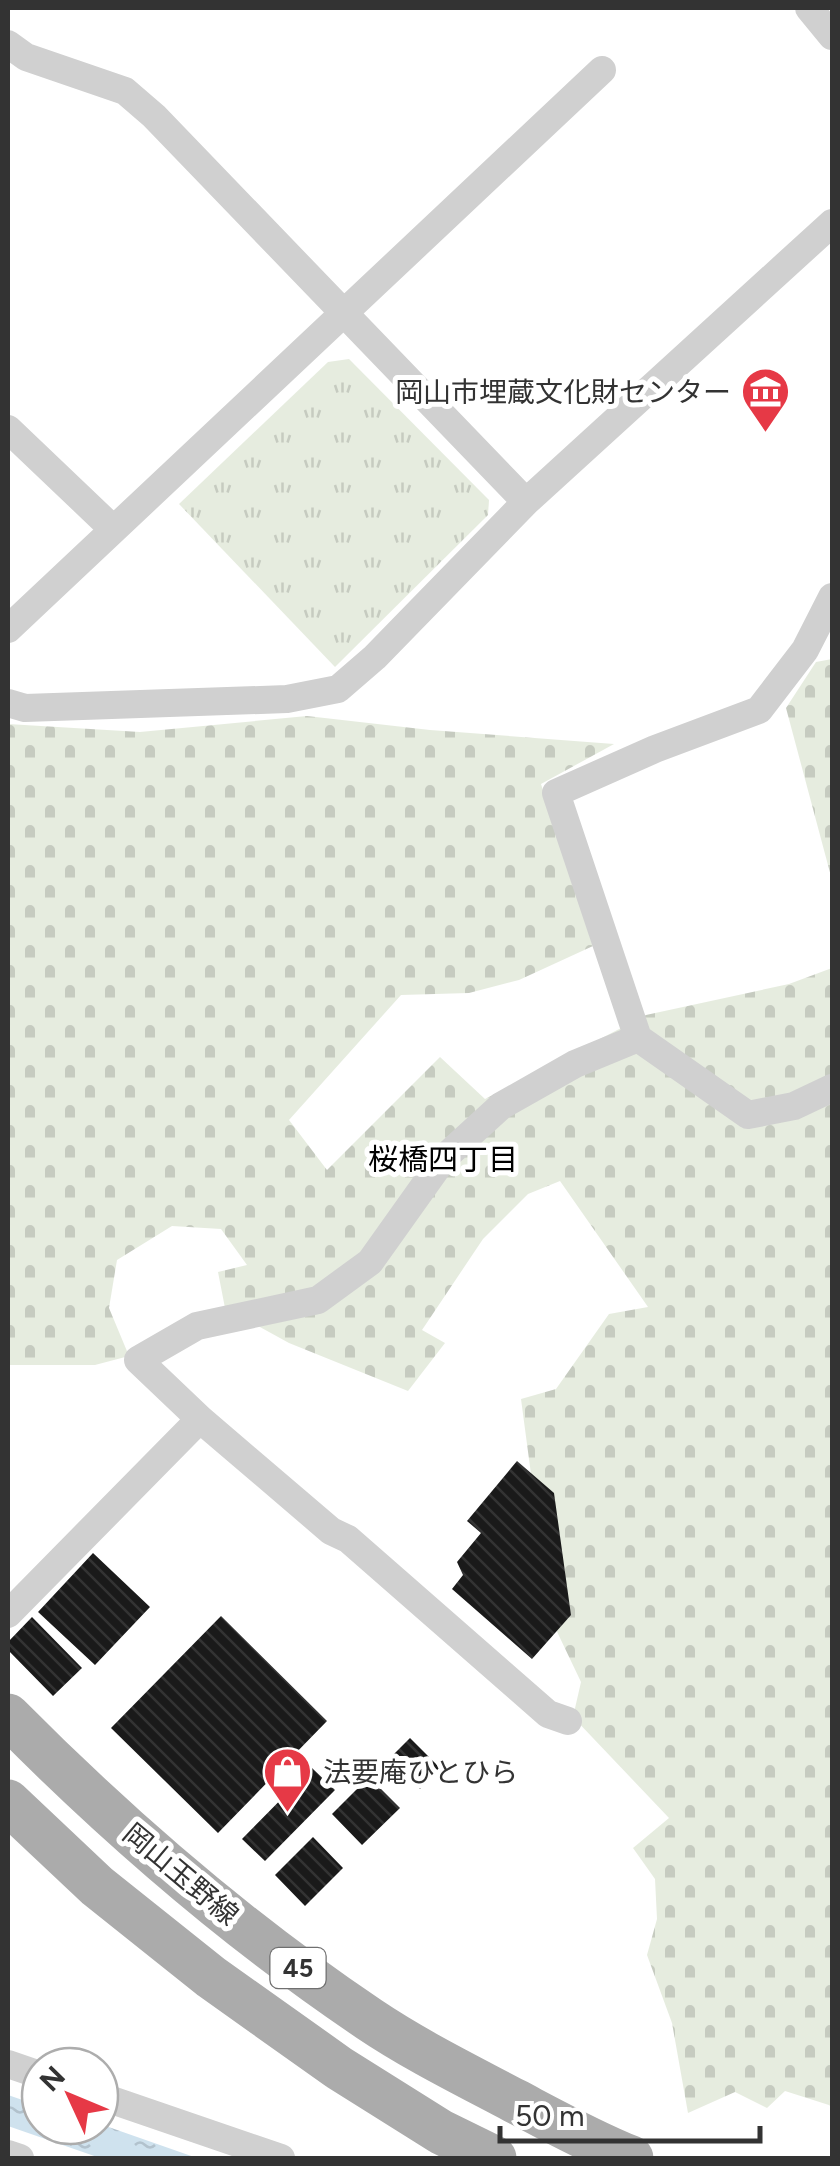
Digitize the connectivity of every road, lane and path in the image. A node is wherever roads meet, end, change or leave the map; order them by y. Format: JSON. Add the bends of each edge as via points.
{"nodes":[{"id":1,"x":809,"y":8,"type":"edge"},
{"id":2,"x":832,"y":36,"type":"edge"},
{"id":3,"x":8,"y":44,"type":"edge"},
{"id":4,"x":602,"y":70,"type":"dead end"},
{"id":5,"x":832,"y":223,"type":"edge"},
{"id":6,"x":343,"y":313,"type":"junction"},
{"id":7,"x":8,"y":429,"type":"edge"},
{"id":8,"x":526,"y":502,"type":"junction"},
{"id":9,"x":113,"y":529,"type":"junction"},
{"id":10,"x":832,"y":598,"type":"edge"},
{"id":11,"x":8,"y":629,"type":"edge"},
{"id":12,"x":8,"y":703,"type":"edge"},
{"id":13,"x":638,"y":1038,"type":"junction"},
{"id":14,"x":832,"y":1088,"type":"edge"},
{"id":15,"x":200,"y":1419,"type":"junction"},
{"id":16,"x":8,"y":1614,"type":"edge"},
{"id":17,"x":8,"y":1716,"type":"edge"},
{"id":18,"x":568,"y":1721,"type":"dead end"},
{"id":19,"x":8,"y":1802,"type":"edge"},
{"id":20,"x":120,"y":2103,"type":"edge"},
{"id":21,"x":8,"y":2154,"type":"edge"},
{"id":22,"x":607,"y":2154,"type":"edge"},
{"id":23,"x":20,"y":2158,"type":"edge"},
{"id":24,"x":281,"y":2158,"type":"edge"},
{"id":25,"x":494,"y":2158,"type":"edge"}],
"edges":[{"from":1,"to":2,"type":"street"},
{"from":3,"to":6,"type":"street","via":[[26,57],[125,92]]},
{"from":4,"to":6,"type":"street"},
{"from":5,"to":8,"type":"street"},
{"from":6,"to":8,"type":"street"},
{"from":6,"to":9,"type":"street"},
{"from":7,"to":9,"type":"street"},
{"from":8,"to":12,"type":"street","via":[[338,689],[287,699],[25,708]]},
{"from":9,"to":11,"type":"street"},
{"from":10,"to":13,"type":"street","via":[[805,650],[758,710],[556,793]]},
{"from":13,"to":14,"type":"street","via":[[748,1115],[794,1106]]},
{"from":13,"to":15,"type":"street","via":[[501,1106],[444,1158],[370,1262],[318,1300],[197,1326],[138,1360]]},
{"from":15,"to":16,"type":"street"},
{"from":15,"to":18,"type":"street","via":[[548,1714]]},
{"from":17,"to":22,"type":"main road","name":"岡山玉野線","number":"45","via":[[148,1848],[252,1934],[371,2021]]},
{"from":19,"to":25,"type":"main road","number":"45","via":[[97,1886],[211,1977],[339,2068]]},
{"from":20,"to":24,"type":"street"},
{"from":21,"to":23,"type":"street"}]}
